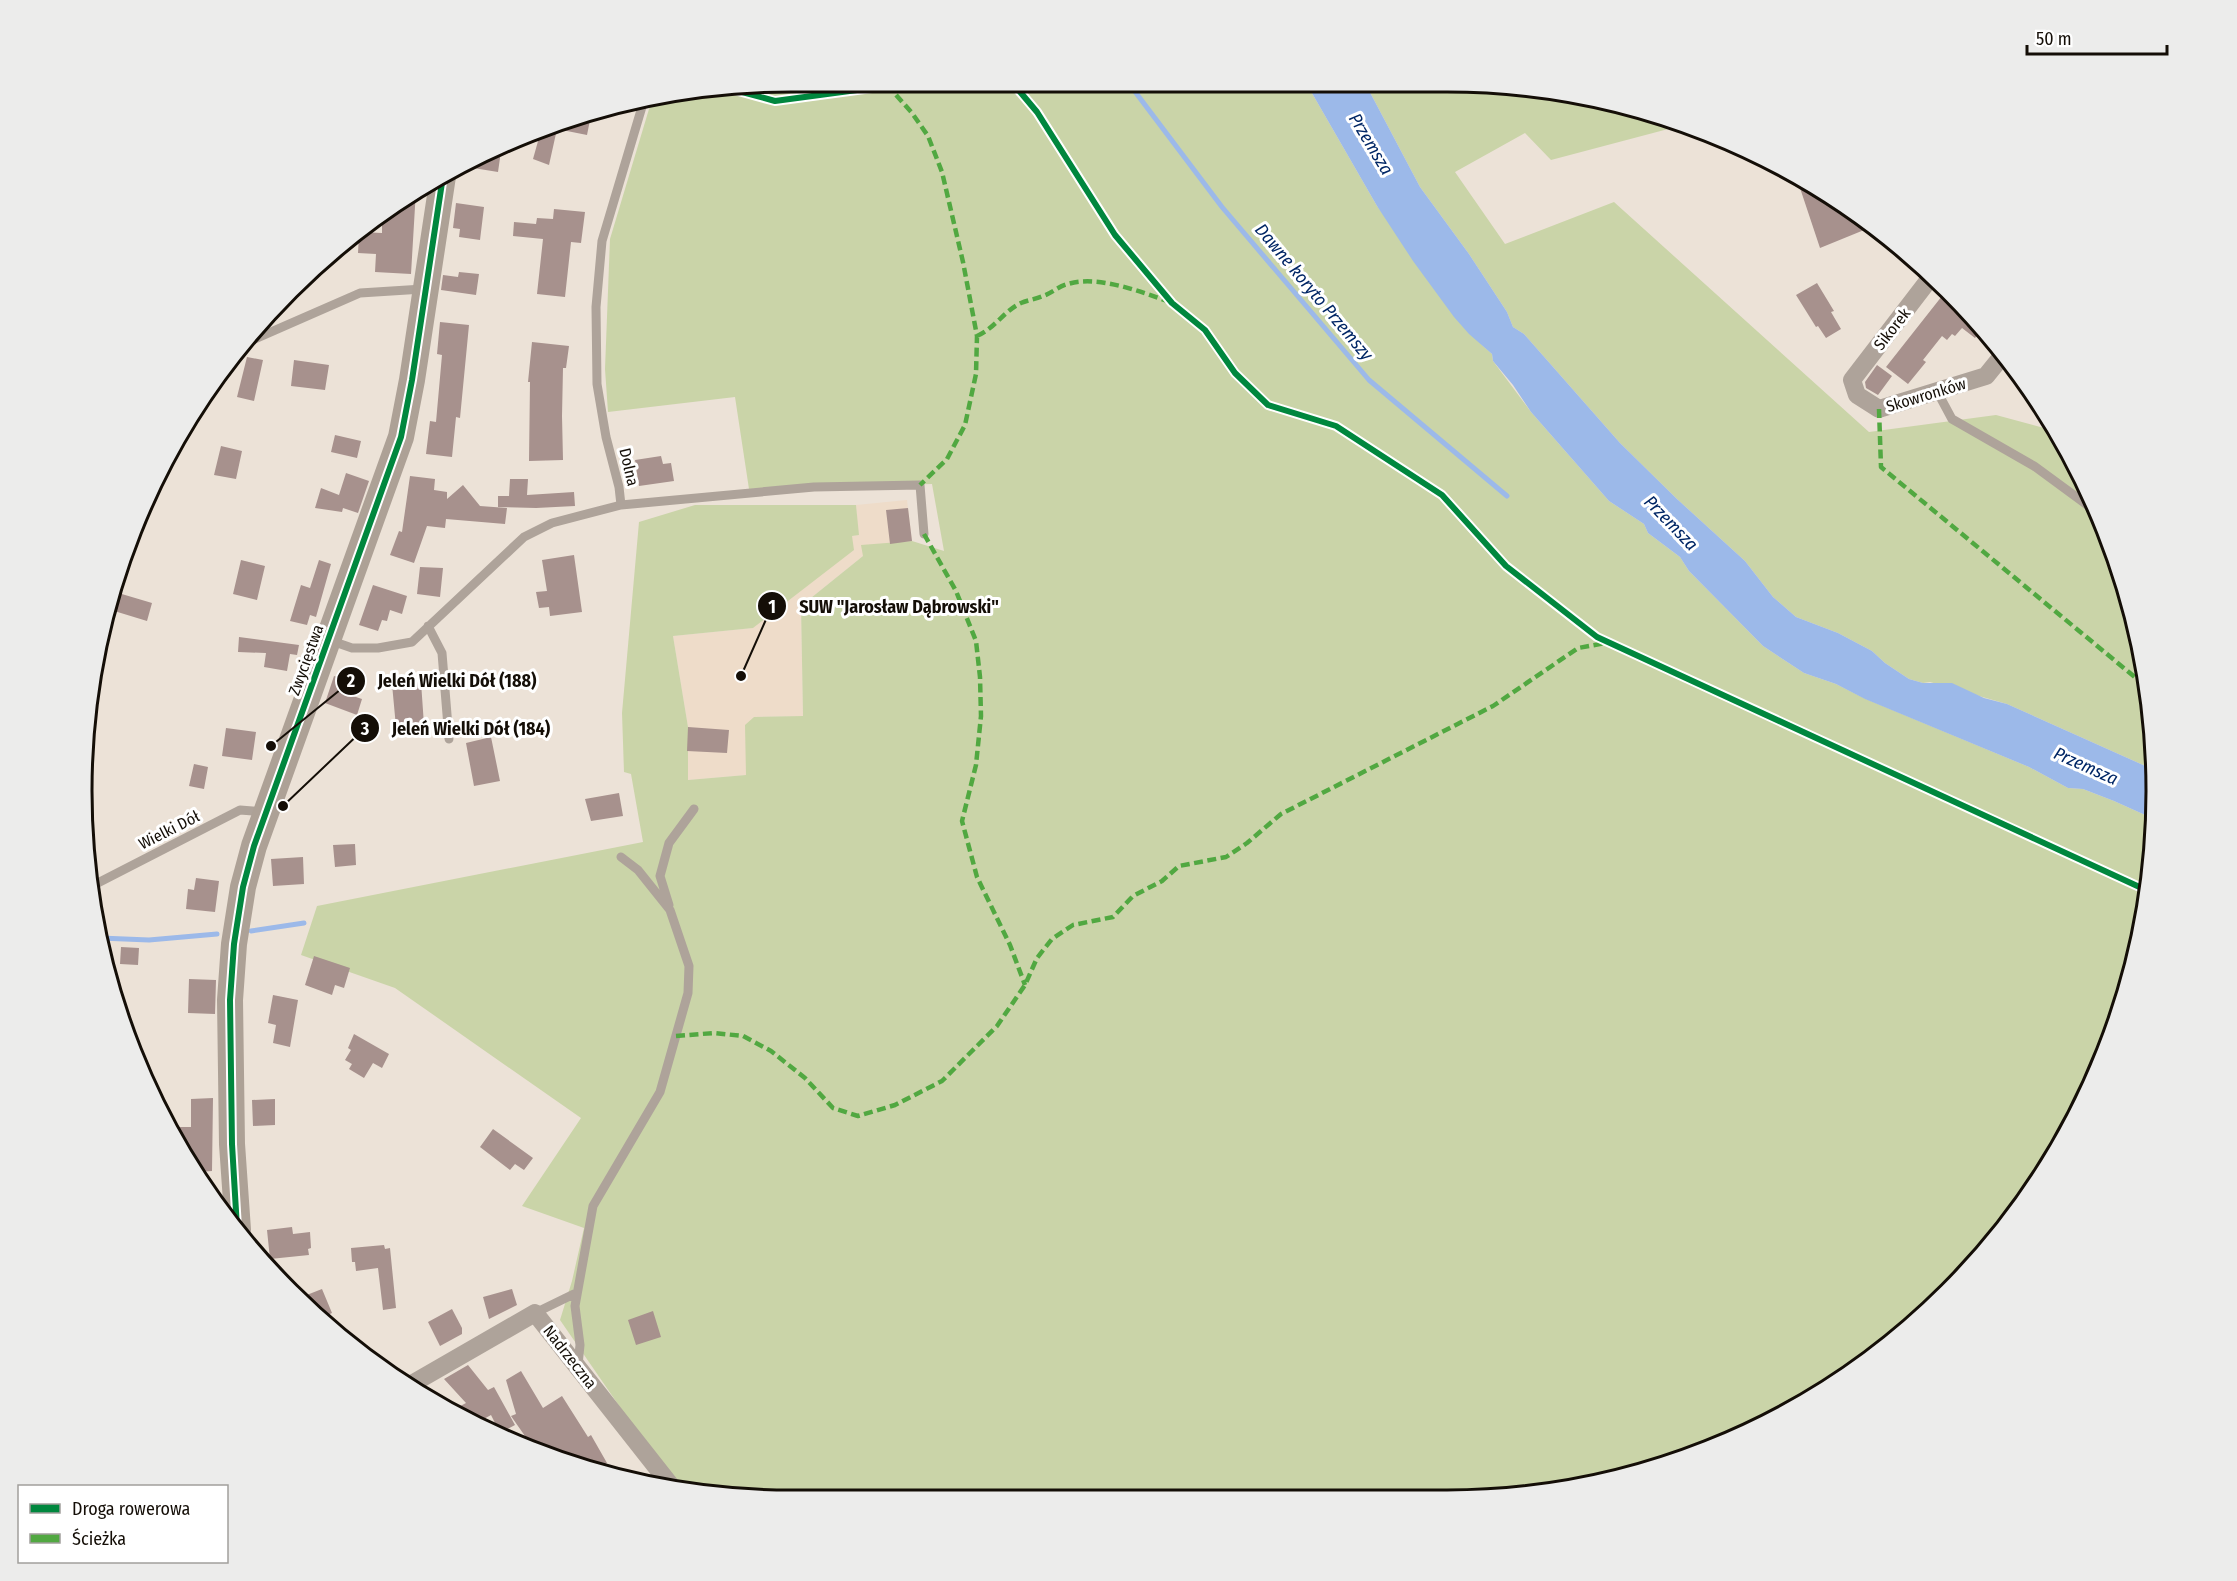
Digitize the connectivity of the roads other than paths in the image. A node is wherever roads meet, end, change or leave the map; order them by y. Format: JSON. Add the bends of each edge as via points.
{"nodes":[{"id":1,"x":642,"y":108,"type":"edge"},
{"id":2,"x":442,"y":185,"type":"edge"},
{"id":3,"x":1927,"y":283,"type":"edge"},
{"id":4,"x":426,"y":289,"type":"junction"},
{"id":5,"x":261,"y":335,"type":"edge"},
{"id":6,"x":1998,"y":361,"type":"edge"},
{"id":7,"x":1852,"y":380,"type":"joint"},
{"id":8,"x":1936,"y":391,"type":"junction"},
{"id":9,"x":2082,"y":501,"type":"edge"},
{"id":10,"x":621,"y":505,"type":"junction"},
{"id":11,"x":924,"y":534,"type":"dead end"},
{"id":12,"x":428,"y":626,"type":"junction"},
{"id":13,"x":327,"y":639,"type":"junction"},
{"id":14,"x":449,"y":739,"type":"dead end"},
{"id":15,"x":694,"y":809,"type":"dead end"},
{"id":16,"x":267,"y":813,"type":"junction"},
{"id":17,"x":621,"y":857,"type":"dead end"},
{"id":18,"x":97,"y":883,"type":"edge"},
{"id":19,"x":670,"y":910,"type":"junction"},
{"id":20,"x":237,"y":1217,"type":"edge"},
{"id":21,"x":576,"y":1293,"type":"junction"},
{"id":22,"x":535,"y":1313,"type":"junction"},
{"id":23,"x":578,"y":1368,"type":"junction"},
{"id":24,"x":417,"y":1381,"type":"edge"},
{"id":25,"x":666,"y":1478,"type":"edge"}],
"edges":[{"from":1,"to":10,"type":"lane","name":"Dolna","via":[[602,241],[596,307],[597,384]]},
{"from":2,"to":4,"type":"street","name":"Zwycięstwa"},
{"from":3,"to":7,"type":"street","name":"Sikorek"},
{"from":4,"to":5,"type":"lane","via":[[360,293]]},
{"from":4,"to":13,"type":"street","name":"Zwycięstwa","via":[[401,437]]},
{"from":6,"to":8,"type":"street","name":"Skowronków","via":[[1986,376]]},
{"from":7,"to":8,"type":"street","name":"Skowronków","via":[[1857,394],[1879,409]]},
{"from":8,"to":9,"type":"lane","via":[[1952,419],[2034,466]]},
{"from":10,"to":11,"type":"lane","via":[[814,487],[920,485]]},
{"from":10,"to":12,"type":"lane","name":"Dolna","via":[[552,524],[524,537]]},
{"from":12,"to":13,"type":"lane","name":"Dolna","via":[[412,642],[378,648],[352,648]]},
{"from":12,"to":14,"type":"lane","via":[[442,653]]},
{"from":13,"to":16,"type":"street","name":"Zwycięstwa"},
{"from":15,"to":19,"type":"lane","via":[[669,843],[660,876]]},
{"from":16,"to":18,"type":"lane","name":"Wielki Dół","via":[[240,810]]},
{"from":16,"to":20,"type":"street","name":"Zwycięstwa","via":[[243,887],[234,944],[230,1056]]},
{"from":17,"to":19,"type":"lane","via":[[638,870]]},
{"from":19,"to":21,"type":"lane","via":[[689,966],[688,993],[660,1092],[593,1206]]},
{"from":21,"to":22,"type":"lane"},
{"from":21,"to":23,"type":"lane"},
{"from":22,"to":23,"type":"street","name":"Nadrzeczna"},
{"from":22,"to":24,"type":"street","name":"Nadrzeczna"},
{"from":23,"to":25,"type":"street","name":"Nadrzeczna"}]}
